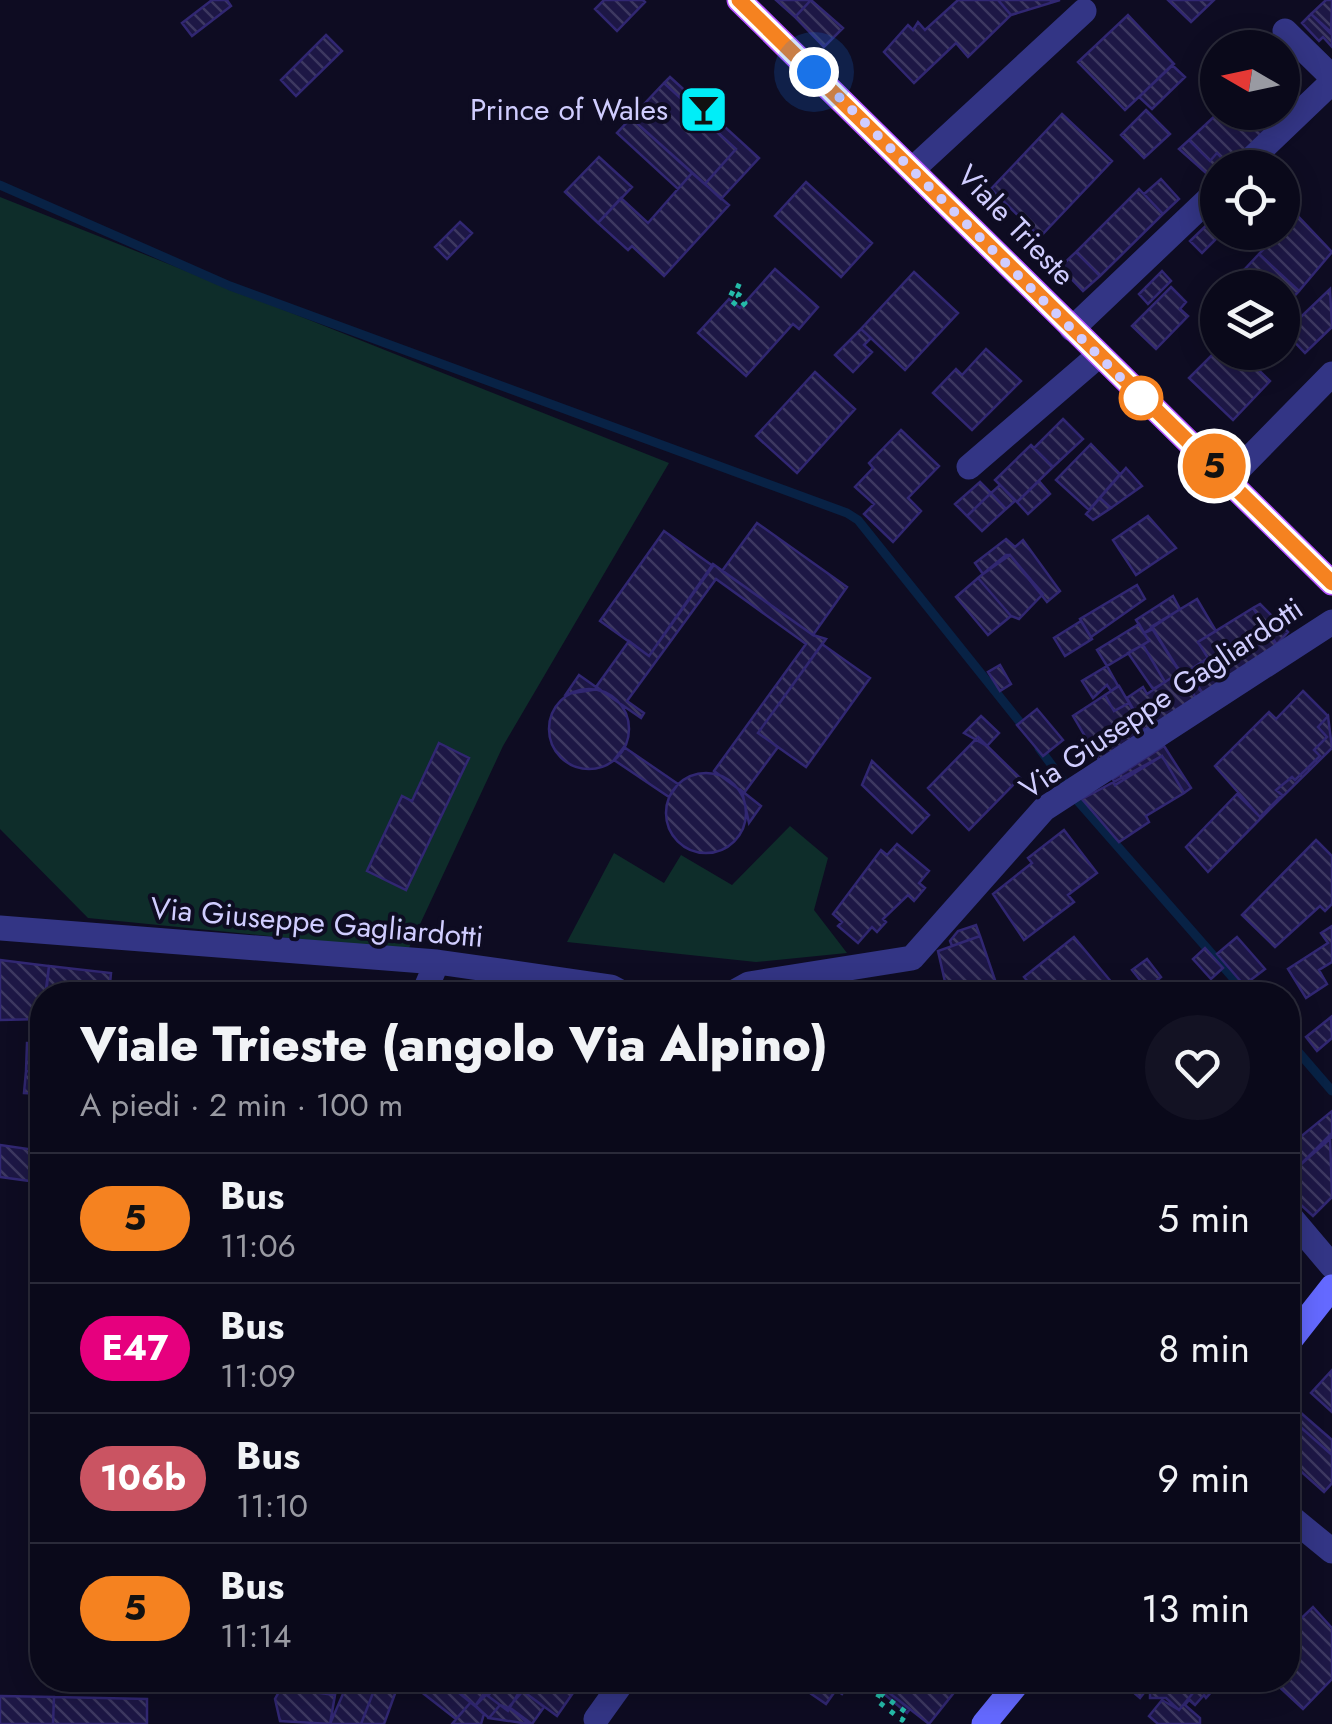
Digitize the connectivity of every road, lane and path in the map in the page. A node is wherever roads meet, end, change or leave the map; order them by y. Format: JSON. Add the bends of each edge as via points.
{"nodes":[{"id":1,"x":739,"y":0,"type":"edge"},
{"id":2,"x":1084,"y":12,"type":"dead end"},
{"id":3,"x":1300,"y":47,"type":"edge"},
{"id":4,"x":1332,"y":80,"type":"edge"},
{"id":5,"x":1260,"y":150,"type":"edge"},
{"id":6,"x":914,"y":168,"type":"junction"},
{"id":7,"x":1200,"y":207,"type":"edge"},
{"id":8,"x":743,"y":288,"type":"joint"},
{"id":9,"x":1072,"y":329,"type":"junction"},
{"id":10,"x":1098,"y":356,"type":"junction"},
{"id":11,"x":1332,"y":374,"type":"edge"},
{"id":12,"x":970,"y":467,"type":"dead end"},
{"id":13,"x":1228,"y":480,"type":"junction"},
{"id":14,"x":1332,"y":584,"type":"edge"},
{"id":15,"x":1332,"y":622,"type":"edge"},
{"id":16,"x":0,"y":928,"type":"edge"},
{"id":17,"x":437,"y":962,"type":"junction"},
{"id":18,"x":428,"y":982,"type":"edge"},
{"id":19,"x":572,"y":982,"type":"edge"},
{"id":20,"x":762,"y":982,"type":"edge"},
{"id":21,"x":1300,"y":1228,"type":"edge"},
{"id":22,"x":1332,"y":1266,"type":"edge"},
{"id":23,"x":1332,"y":1287,"type":"edge"},
{"id":24,"x":1300,"y":1328,"type":"edge"},
{"id":25,"x":1300,"y":1525,"type":"edge"},
{"id":26,"x":1332,"y":1552,"type":"edge"},
{"id":27,"x":616,"y":1692,"type":"edge"},
{"id":28,"x":1010,"y":1692,"type":"edge"},
{"id":29,"x":907,"y":1713,"type":"joint"},
{"id":30,"x":596,"y":1720,"type":"dead end"},
{"id":31,"x":984,"y":1724,"type":"edge"}],
"edges":[{"from":1,"to":6,"type":"main road","name":"Viale Trieste"},
{"from":2,"to":6,"type":"street","name":"Viale Trieste"},
{"from":3,"to":4,"type":"street"},
{"from":4,"to":5,"type":"street"},
{"from":6,"to":9,"type":"main road","name":"Viale Trieste"},
{"from":7,"to":9,"type":"street","name":"Viale Trieste"},
{"from":8,"to":8,"type":"path","via":[[738,296],[746,302],[740,308],[728,298],[736,285]]},
{"from":9,"to":10,"type":"main road","name":"Viale Trieste"},
{"from":10,"to":12,"type":"street"},
{"from":10,"to":13,"type":"main road","name":"Viale Trieste"},
{"from":11,"to":13,"type":"street"},
{"from":13,"to":14,"type":"main road","name":"Viale Trieste"},
{"from":15,"to":20,"type":"street","name":"Via Giuseppe Gagliardotti","via":[[1044,809],[912,958]]},
{"from":16,"to":17,"type":"street","name":"Via Giuseppe Gagliardotti"},
{"from":17,"to":18,"type":"street"},
{"from":17,"to":19,"type":"street","name":"Via Giuseppe Gagliardotti"},
{"from":21,"to":22,"type":"street"},
{"from":23,"to":24,"type":"street"},
{"from":25,"to":26,"type":"street"},
{"from":27,"to":30,"type":"street"},
{"from":28,"to":31,"type":"street"},
{"from":29,"to":29,"type":"path","via":[[902,1720],[876,1700],[880,1694]]}]}
